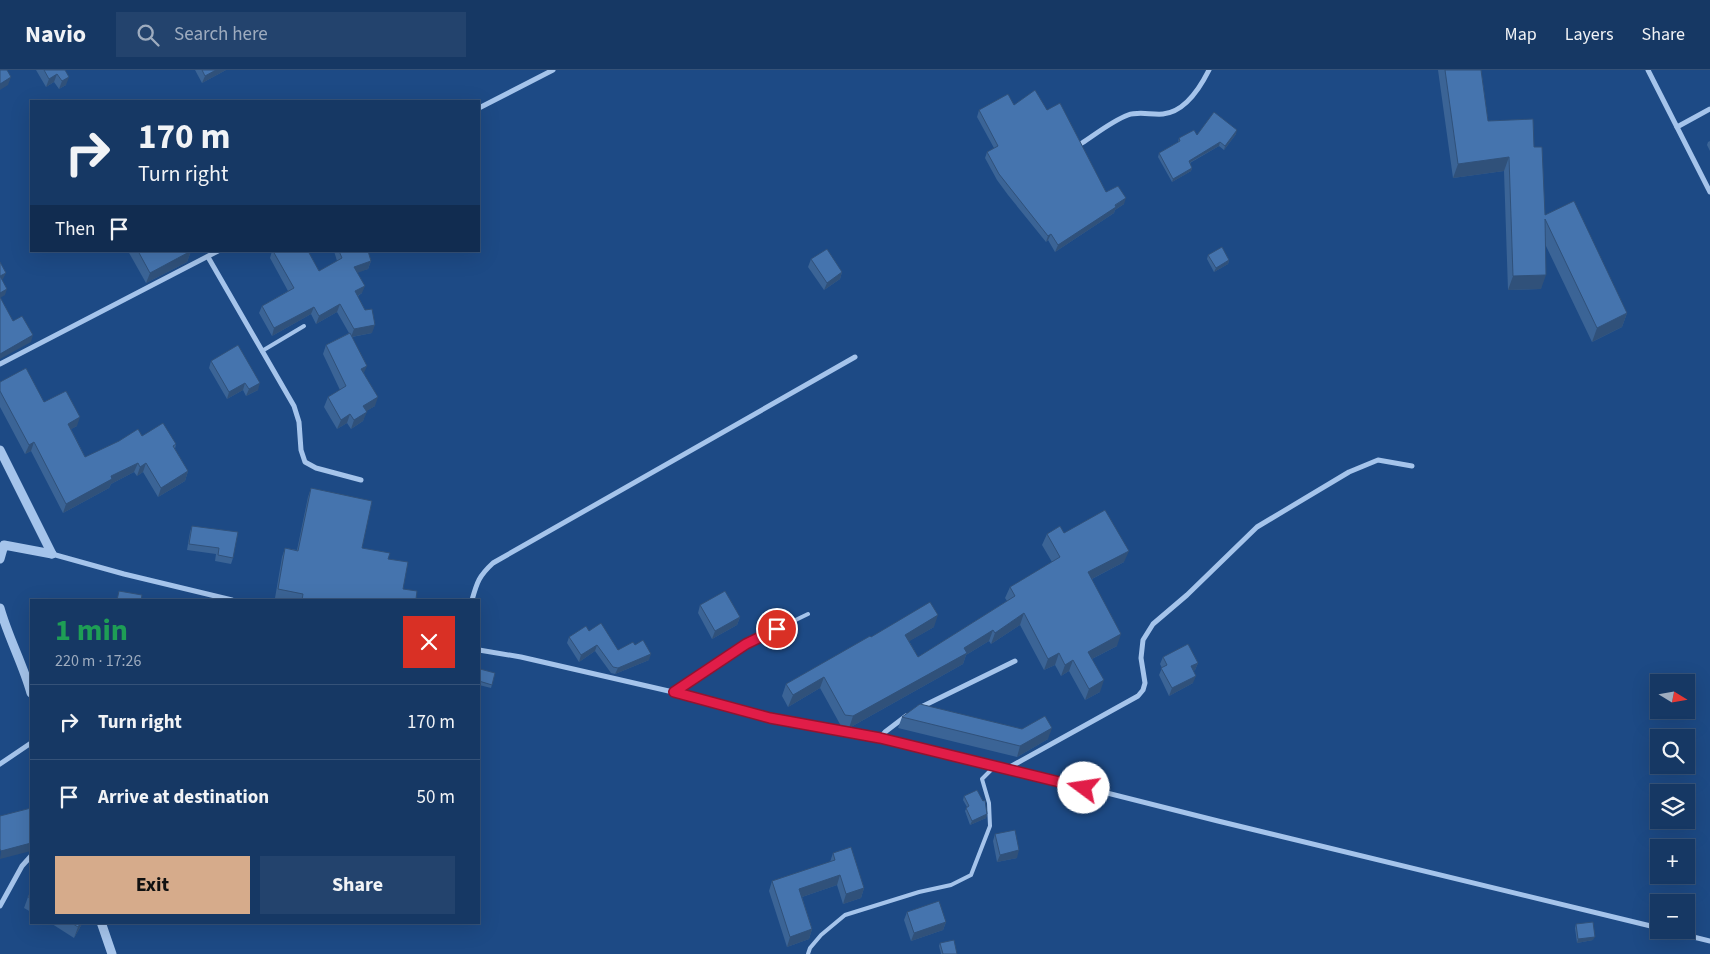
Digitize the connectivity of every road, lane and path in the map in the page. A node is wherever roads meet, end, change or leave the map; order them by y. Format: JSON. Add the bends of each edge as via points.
{"nodes":[{"id":1,"x":553,"y":70,"type":"edge"},
{"id":2,"x":1209,"y":70,"type":"edge"},
{"id":3,"x":1650,"y":70,"type":"edge"},
{"id":4,"x":480,"y":107,"type":"edge"},
{"id":5,"x":1710,"y":109,"type":"edge"},
{"id":6,"x":1677,"y":127,"type":"junction"},
{"id":7,"x":1082,"y":143,"type":"edge"},
{"id":8,"x":1707,"y":179,"type":"edge"},
{"id":9,"x":1710,"y":192,"type":"edge"},
{"id":10,"x":216,"y":252,"type":"edge"},
{"id":11,"x":208,"y":256,"type":"junction"},
{"id":12,"x":304,"y":326,"type":"dead end"},
{"id":13,"x":262,"y":351,"type":"junction"},
{"id":14,"x":855,"y":357,"type":"dead end"},
{"id":15,"x":0,"y":364,"type":"edge"},
{"id":16,"x":0,"y":450,"type":"edge"},
{"id":17,"x":1412,"y":466,"type":"dead end"},
{"id":18,"x":361,"y":480,"type":"dead end"},
{"id":19,"x":2,"y":544,"type":"edge"},
{"id":20,"x":52,"y":554,"type":"junction"},
{"id":21,"x":0,"y":559,"type":"edge"},
{"id":22,"x":228,"y":599,"type":"edge"},
{"id":23,"x":472,"y":599,"type":"edge"},
{"id":24,"x":0,"y":608,"type":"edge"},
{"id":25,"x":808,"y":614,"type":"dead end"},
{"id":26,"x":480,"y":650,"type":"edge"},
{"id":27,"x":1015,"y":661,"type":"dead end"},
{"id":28,"x":30,"y":689,"type":"edge"},
{"id":29,"x":674,"y":692,"type":"junction"},
{"id":30,"x":880,"y":738,"type":"junction"},
{"id":31,"x":30,"y":744,"type":"edge"},
{"id":32,"x":0,"y":764,"type":"edge"},
{"id":33,"x":996,"y":766,"type":"junction"},
{"id":34,"x":1008,"y":768,"type":"junction"},
{"id":35,"x":30,"y":857,"type":"edge"},
{"id":36,"x":0,"y":906,"type":"edge"},
{"id":37,"x":103,"y":924,"type":"edge"},
{"id":38,"x":1650,"y":926,"type":"edge"},
{"id":39,"x":1695,"y":937,"type":"edge"},
{"id":40,"x":1710,"y":941,"type":"edge"},
{"id":41,"x":112,"y":954,"type":"edge"},
{"id":42,"x":808,"y":954,"type":"edge"}],
"edges":[{"from":1,"to":4,"type":"street"},
{"from":2,"to":7,"type":"street","via":[[1192,98],[1176,109],[1164,114],[1136,112],[1126,115]]},
{"from":3,"to":6,"type":"street"},
{"from":5,"to":6,"type":"street"},
{"from":6,"to":8,"type":"street"},
{"from":8,"to":9,"type":"street"},
{"from":10,"to":11,"type":"street"},
{"from":11,"to":13,"type":"street"},
{"from":11,"to":15,"type":"street"},
{"from":12,"to":13,"type":"lane"},
{"from":13,"to":18,"type":"street","via":[[294,406],[300,422],[305,462]]},
{"from":14,"to":23,"type":"street","via":[[493,564],[477,581]]},
{"from":16,"to":20,"type":"street"},
{"from":17,"to":34,"type":"street","via":[[1378,460],[1349,472],[1257,527],[1154,624],[1143,640],[1141,658],[1145,683],[1138,696]]},
{"from":19,"to":20,"type":"street"},
{"from":19,"to":21,"type":"street"},
{"from":20,"to":22,"type":"street"},
{"from":24,"to":28,"type":"street"},
{"from":25,"to":29,"type":"lane","via":[[746,644]]},
{"from":26,"to":29,"type":"street"},
{"from":27,"to":30,"type":"street","via":[[915,710]]},
{"from":29,"to":30,"type":"street","via":[[770,718]]},
{"from":30,"to":33,"type":"street"},
{"from":31,"to":32,"type":"street"},
{"from":33,"to":34,"type":"street"},
{"from":33,"to":42,"type":"lane","via":[[982,779],[989,803],[990,826],[970,875],[951,885],[845,915],[821,935]]},
{"from":34,"to":38,"type":"street"},
{"from":35,"to":36,"type":"street"},
{"from":37,"to":41,"type":"street"},
{"from":39,"to":40,"type":"street"}]}
